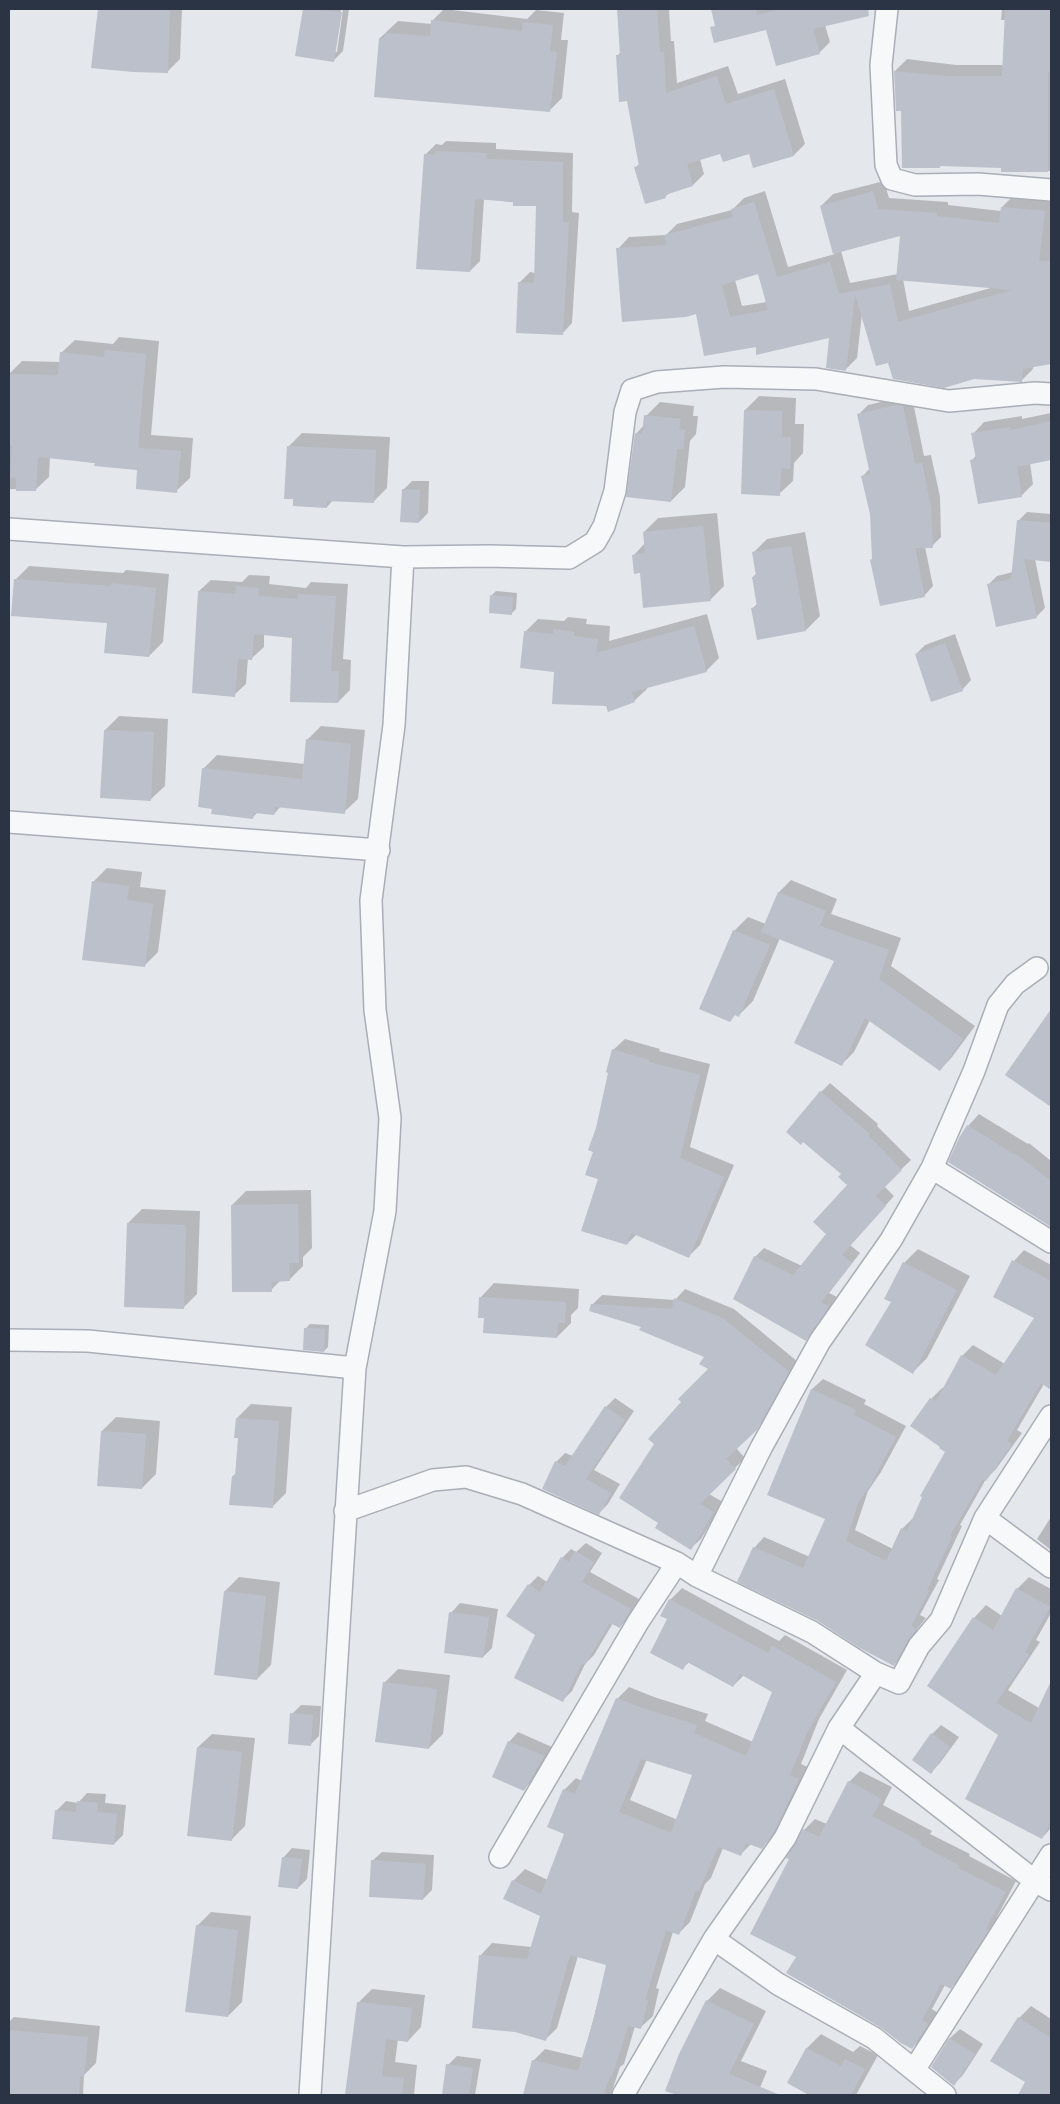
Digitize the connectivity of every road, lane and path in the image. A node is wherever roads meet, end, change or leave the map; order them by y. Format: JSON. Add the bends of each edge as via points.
{"nodes":[{"id":1,"x":887,"y":9,"type":"edge"},
{"id":2,"x":1051,"y":190,"type":"edge"},
{"id":3,"x":1051,"y":394,"type":"edge"},
{"id":4,"x":9,"y":529,"type":"edge"},
{"id":5,"x":404,"y":557,"type":"junction"},
{"id":6,"x":9,"y":822,"type":"edge"},
{"id":7,"x":378,"y":850,"type":"junction"},
{"id":8,"x":1037,"y":968,"type":"dead end"},
{"id":9,"x":932,"y":1168,"type":"junction"},
{"id":10,"x":1051,"y":1242,"type":"edge"},
{"id":11,"x":9,"y":1340,"type":"edge"},
{"id":12,"x":355,"y":1368,"type":"junction"},
{"id":13,"x":1051,"y":1416,"type":"edge"},
{"id":14,"x":345,"y":1511,"type":"junction"},
{"id":15,"x":985,"y":1518,"type":"junction"},
{"id":16,"x":677,"y":1563,"type":"junction"},
{"id":17,"x":1051,"y":1566,"type":"edge"},
{"id":18,"x":698,"y":1576,"type":"junction"},
{"id":19,"x":876,"y":1672,"type":"junction"},
{"id":20,"x":839,"y":1728,"type":"junction"},
{"id":21,"x":1051,"y":1855,"type":"edge"},
{"id":22,"x":500,"y":1857,"type":"dead end"},
{"id":23,"x":1043,"y":1885,"type":"edge"},
{"id":24,"x":714,"y":1939,"type":"junction"},
{"id":25,"x":914,"y":2070,"type":"junction"},
{"id":26,"x":935,"y":2092,"type":"edge"},
{"id":27,"x":310,"y":2095,"type":"edge"},
{"id":28,"x":623,"y":2095,"type":"edge"}],
"edges":[{"from":1,"to":2,"type":"street","via":[[882,65],[886,165],[892,179],[915,185],[978,184]]},
{"from":3,"to":5,"type":"street","via":[[949,401],[816,379],[724,377],[657,382],[632,390],[625,412],[615,491],[604,526],[595,542],[569,558]]},
{"from":4,"to":5,"type":"street"},
{"from":5,"to":7,"type":"street","via":[[394,725]]},
{"from":6,"to":7,"type":"street"},
{"from":7,"to":12,"type":"street","via":[[371,900],[375,1010],[390,1118],[385,1211]]},
{"from":8,"to":9,"type":"street","via":[[1015,984],[998,1005],[974,1071]]},
{"from":9,"to":10,"type":"street"},
{"from":9,"to":18,"type":"street","via":[[891,1240],[820,1341],[761,1448]]},
{"from":11,"to":12,"type":"street","via":[[88,1341]]},
{"from":12,"to":14,"type":"street"},
{"from":13,"to":15,"type":"street"},
{"from":14,"to":16,"type":"street","via":[[432,1480],[466,1477],[522,1494]]},
{"from":14,"to":27,"type":"street"},
{"from":15,"to":17,"type":"street"},
{"from":15,"to":19,"type":"street","via":[[941,1620],[919,1646],[899,1683]]},
{"from":16,"to":18,"type":"street"},
{"from":16,"to":22,"type":"street","via":[[638,1622]]},
{"from":18,"to":19,"type":"street","via":[[812,1632]]},
{"from":19,"to":20,"type":"street"},
{"from":20,"to":23,"type":"street"},
{"from":20,"to":24,"type":"street","via":[[785,1838]]},
{"from":21,"to":23,"type":"street"},
{"from":23,"to":25,"type":"street"},
{"from":24,"to":25,"type":"street","via":[[778,1984],[874,2038]]},
{"from":24,"to":28,"type":"street"},
{"from":25,"to":26,"type":"street"}]}
